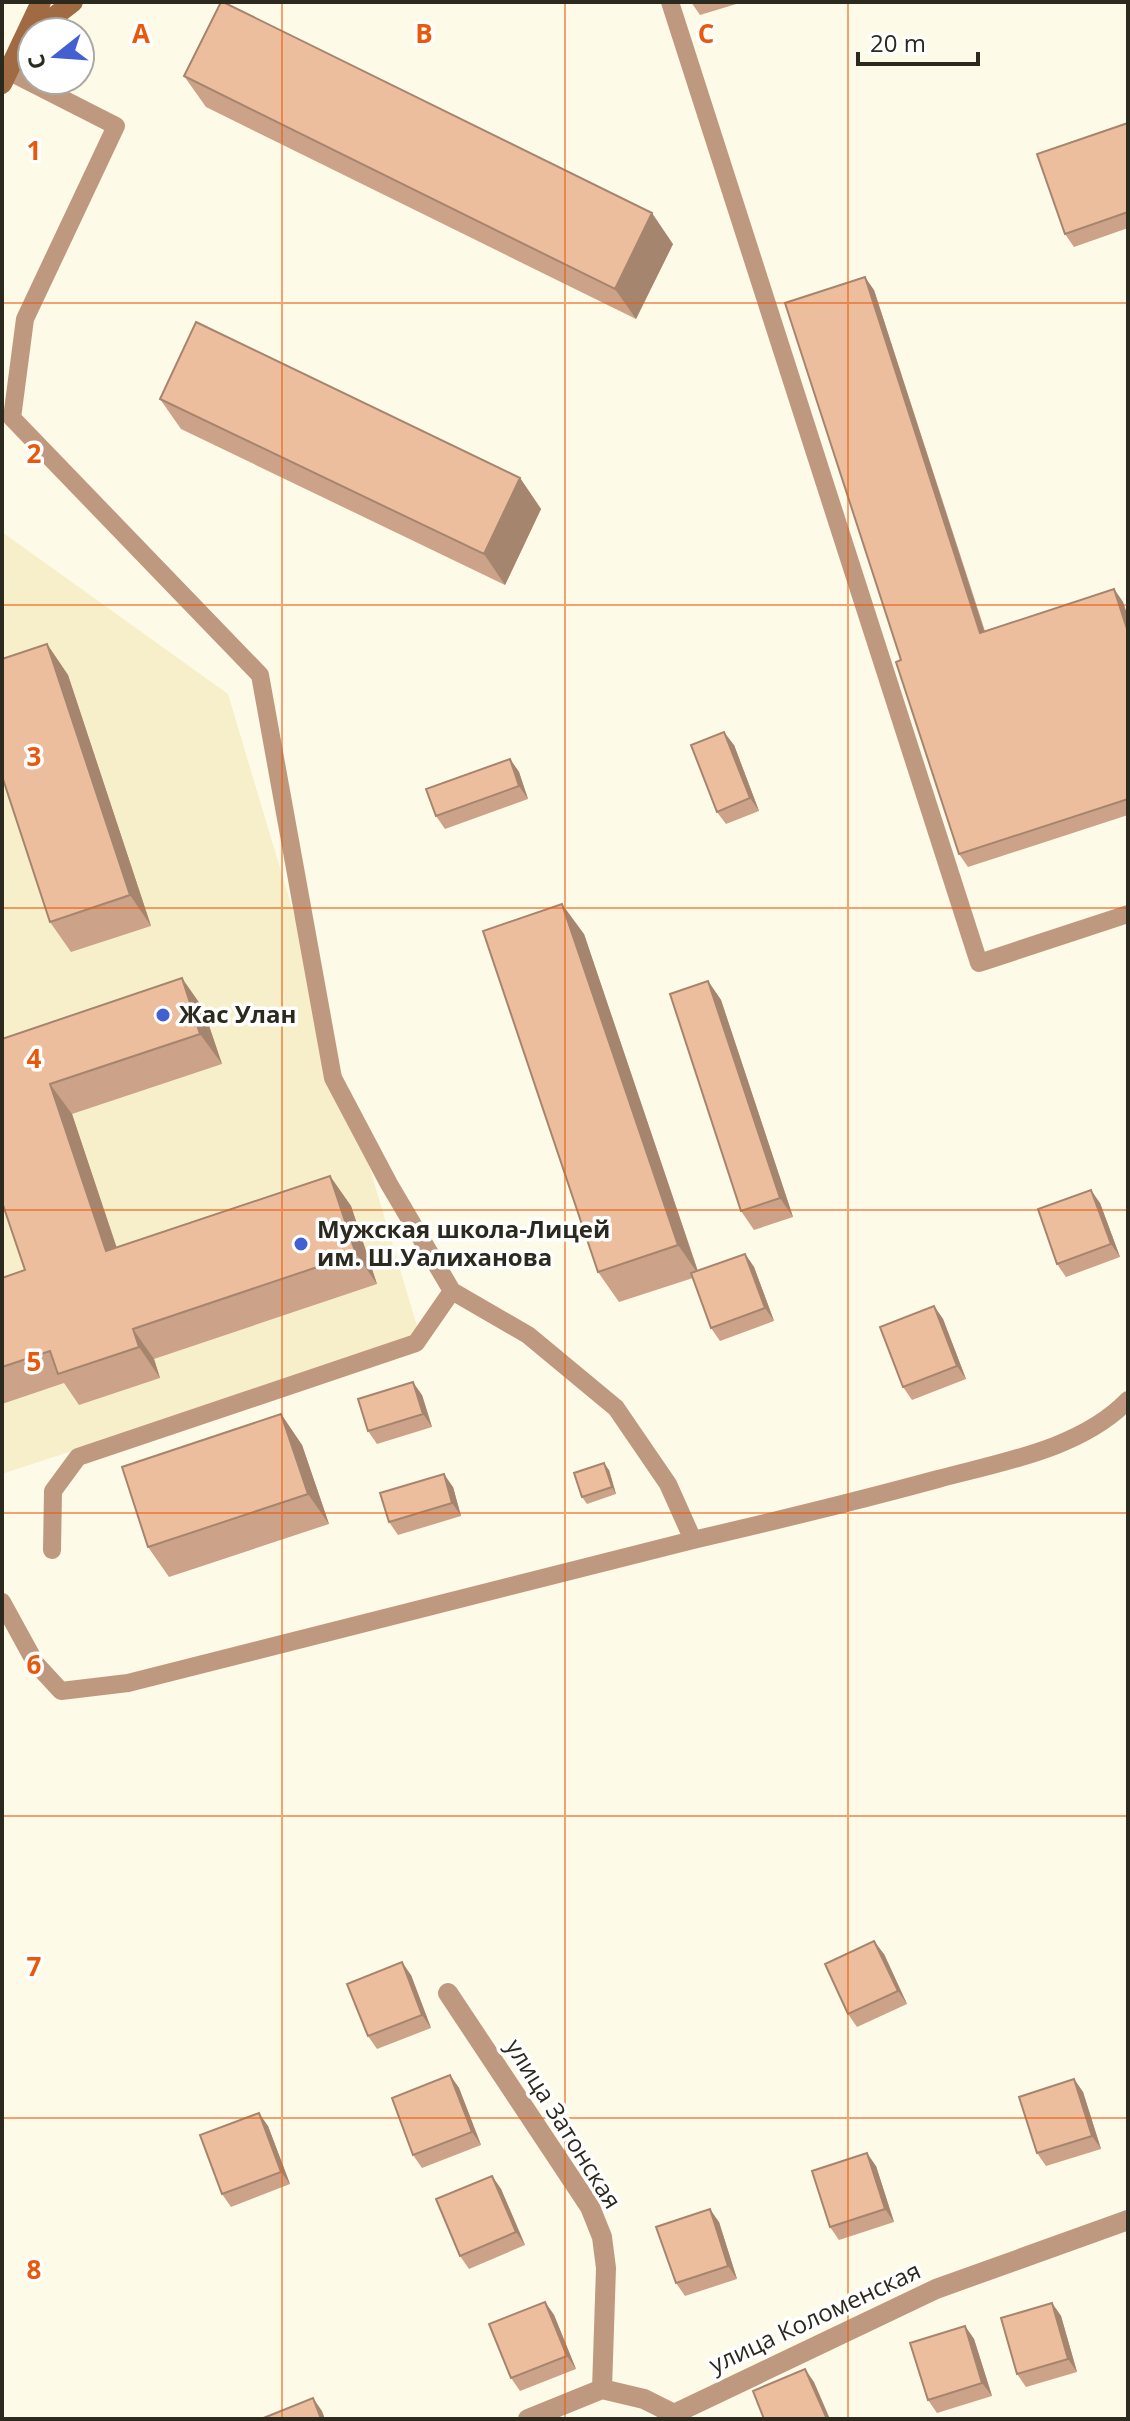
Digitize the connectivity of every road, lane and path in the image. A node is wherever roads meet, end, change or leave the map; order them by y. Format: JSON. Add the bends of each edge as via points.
{"nodes":[{"id":1,"x":73,"y":2,"type":"edge"},
{"id":2,"x":670,"y":2,"type":"edge"},
{"id":3,"x":54,"y":16,"type":"edge"},
{"id":4,"x":16,"y":58,"type":"edge"},
{"id":5,"x":5,"y":77,"type":"edge"},
{"id":6,"x":1128,"y":914,"type":"edge"},
{"id":7,"x":452,"y":1291,"type":"junction"},
{"id":8,"x":1128,"y":1400,"type":"edge"},
{"id":9,"x":693,"y":1540,"type":"junction"},
{"id":10,"x":52,"y":1550,"type":"dead end"},
{"id":11,"x":2,"y":1602,"type":"edge"},
{"id":12,"x":448,"y":1993,"type":"dead end"},
{"id":13,"x":1128,"y":2220,"type":"edge"},
{"id":14,"x":602,"y":2389,"type":"junction"},
{"id":15,"x":675,"y":2416,"type":"edge"},
{"id":16,"x":528,"y":2419,"type":"edge"}],
"edges":[{"from":1,"to":3,"type":"main road"},
{"from":2,"to":6,"type":"lane","via":[[979,963]]},
{"from":4,"to":5,"type":"main road"},
{"from":5,"to":7,"type":"lane","via":[[116,126],[25,319],[12,418],[260,675],[333,1078]]},
{"from":7,"to":9,"type":"lane","via":[[528,1335],[616,1408],[668,1484]]},
{"from":7,"to":10,"type":"lane","via":[[416,1343],[78,1457],[53,1491]]},
{"from":8,"to":9,"type":"lane","via":[[1098,1425],[1040,1452]]},
{"from":9,"to":11,"type":"lane","via":[[128,1683],[61,1691],[36,1664]]},
{"from":12,"to":14,"type":"street","name":"улица Затонская","via":[[590,2207],[602,2237]]},
{"from":13,"to":15,"type":"street","name":"улица Коломенская","via":[[936,2289]]},
{"from":14,"to":15,"type":"street","name":"улица Коломенская","via":[[644,2399]]},
{"from":14,"to":16,"type":"street"}]}
